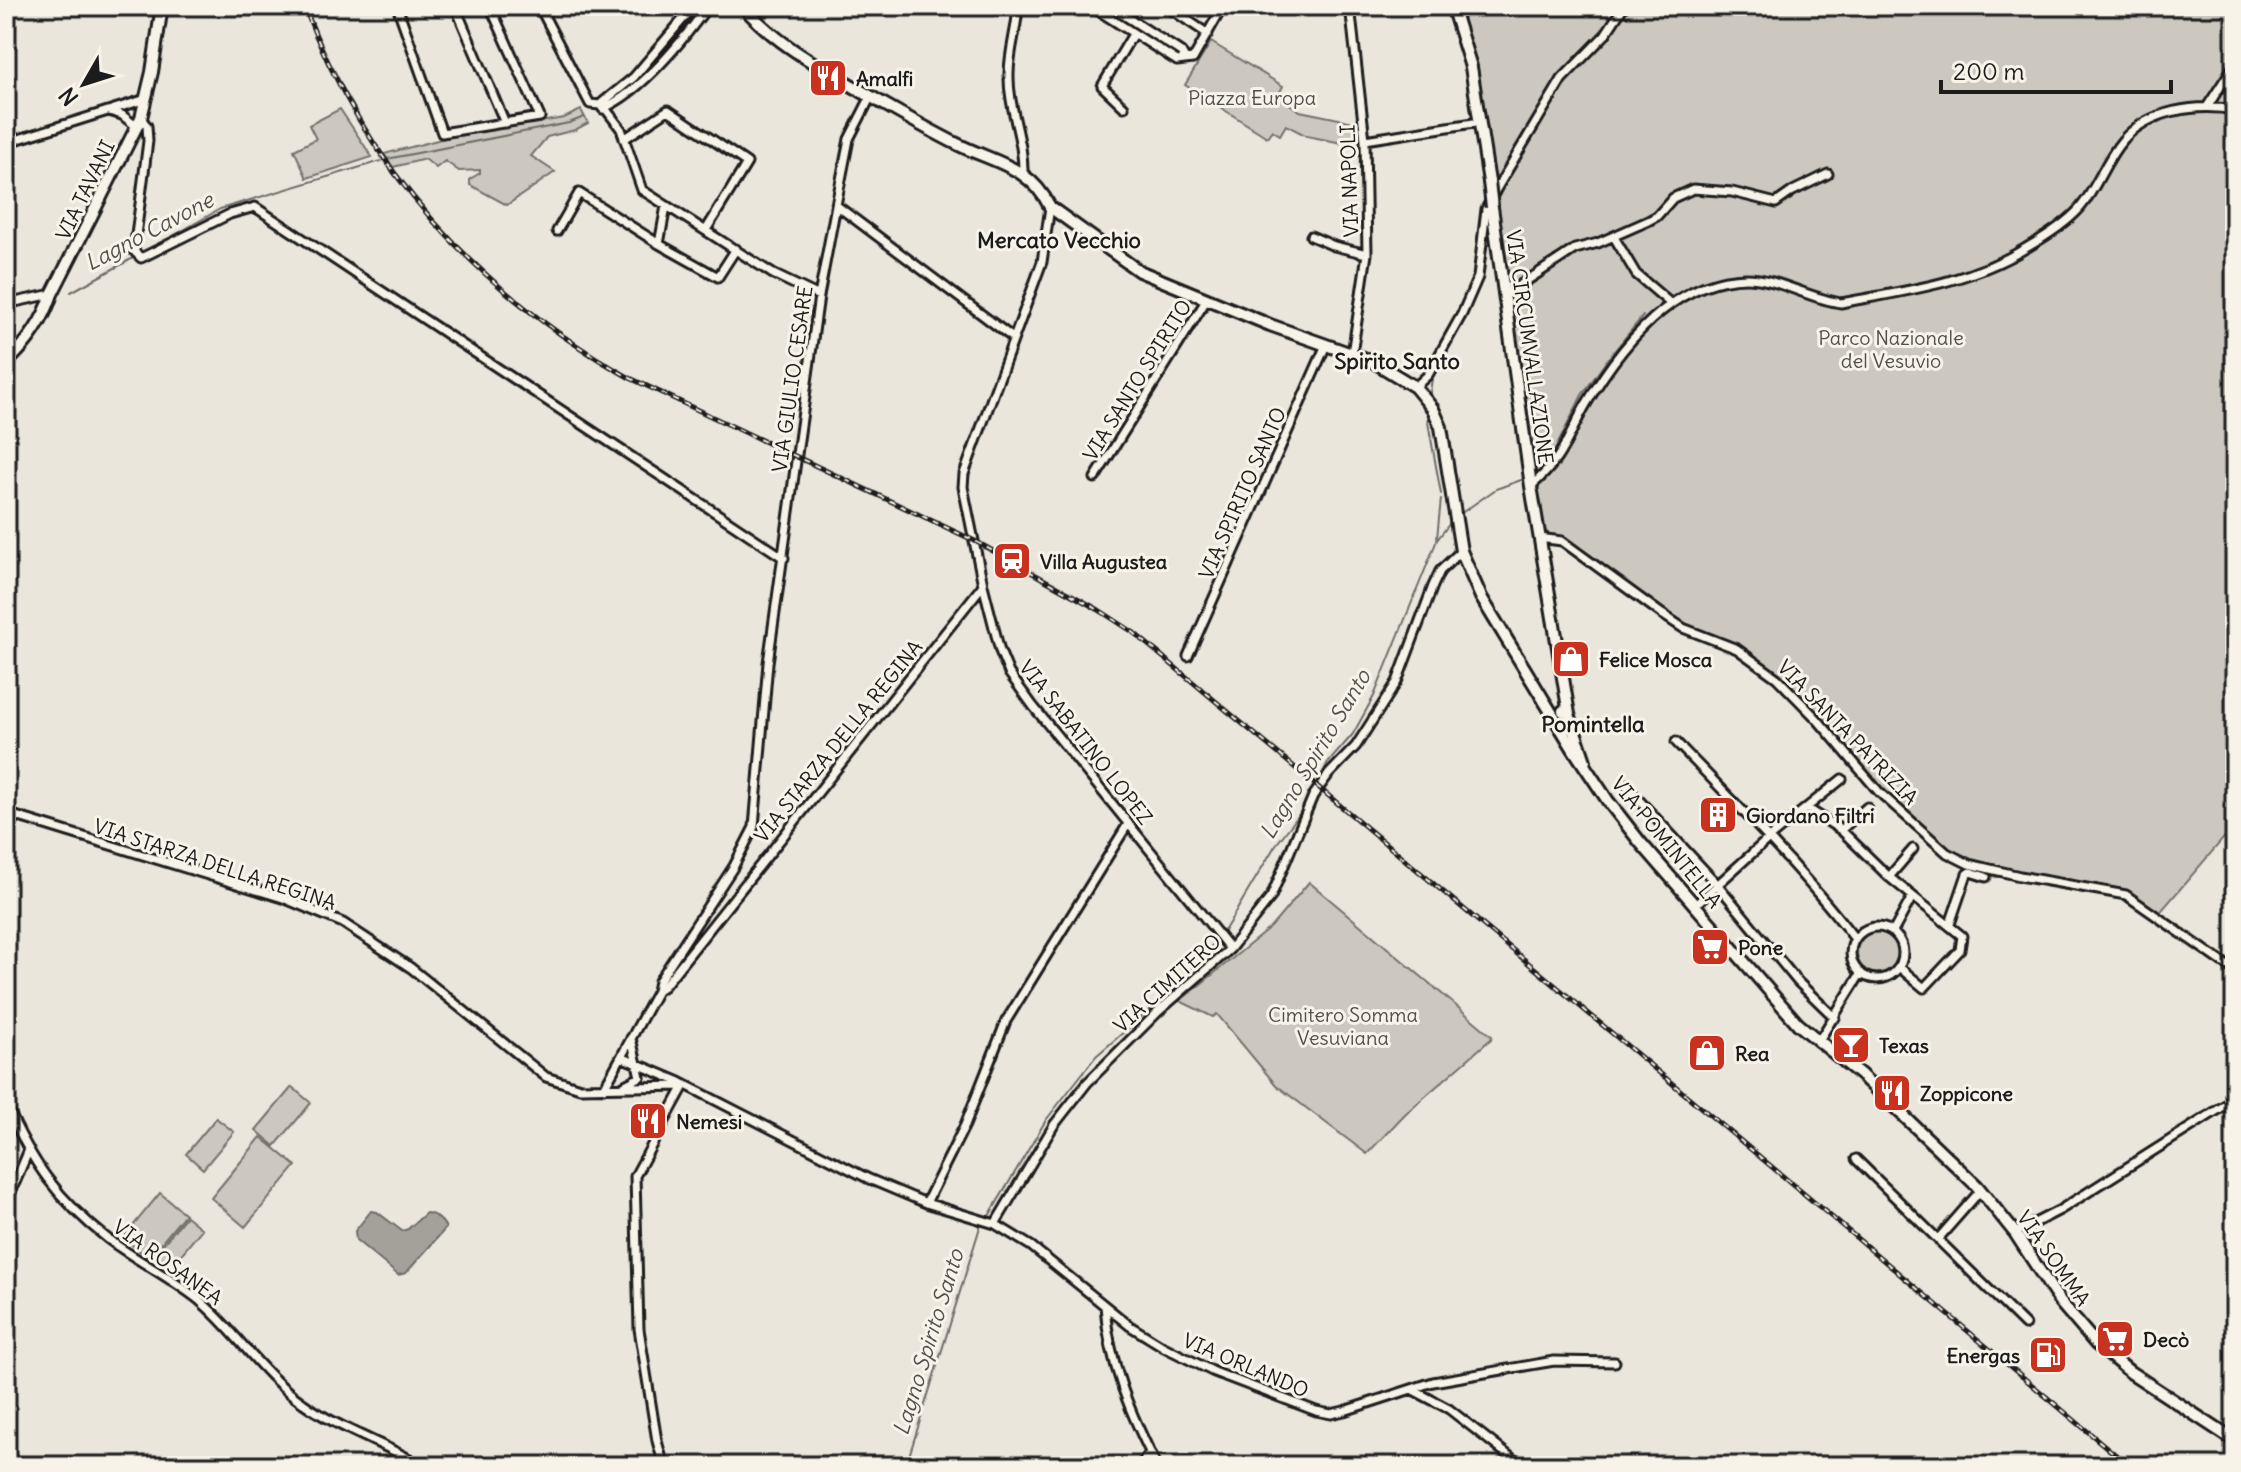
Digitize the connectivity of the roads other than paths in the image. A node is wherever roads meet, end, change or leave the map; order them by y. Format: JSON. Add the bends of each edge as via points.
{"nodes":[{"id":1,"x":162,"y":6,"type":"edge"},
{"id":2,"x":397,"y":6,"type":"edge"},
{"id":3,"x":455,"y":6,"type":"edge"},
{"id":4,"x":490,"y":6,"type":"edge"},
{"id":5,"x":539,"y":6,"type":"edge"},
{"id":6,"x":694,"y":6,"type":"edge"},
{"id":7,"x":708,"y":6,"type":"edge"},
{"id":8,"x":743,"y":6,"type":"edge"},
{"id":9,"x":1018,"y":6,"type":"edge"},
{"id":10,"x":1091,"y":6,"type":"edge"},
{"id":11,"x":1110,"y":6,"type":"edge"},
{"id":12,"x":1166,"y":6,"type":"edge"},
{"id":13,"x":1223,"y":6,"type":"edge"},
{"id":14,"x":1350,"y":6,"type":"edge"},
{"id":15,"x":1452,"y":6,"type":"edge"},
{"id":16,"x":1624,"y":6,"type":"edge"},
{"id":17,"x":1133,"y":34,"type":"junction"},
{"id":18,"x":1208,"y":34,"type":"junction"},
{"id":19,"x":1185,"y":59,"type":"junction"},
{"id":20,"x":2235,"y":64,"type":"edge"},
{"id":21,"x":871,"y":96,"type":"junction"},
{"id":22,"x":146,"y":99,"type":"junction"},
{"id":23,"x":604,"y":106,"type":"junction"},
{"id":24,"x":1124,"y":107,"type":"dead end"},
{"id":25,"x":2207,"y":107,"type":"junction"},
{"id":26,"x":2235,"y":110,"type":"edge"},
{"id":27,"x":109,"y":111,"type":"junction"},
{"id":28,"x":139,"y":122,"type":"junction"},
{"id":29,"x":1480,"y":122,"type":"junction"},
{"id":30,"x":505,"y":123,"type":"junction"},
{"id":31,"x":624,"y":139,"type":"junction"},
{"id":32,"x":1365,"y":140,"type":"junction"},
{"id":33,"x":6,"y":143,"type":"edge"},
{"id":34,"x":1023,"y":173,"type":"junction"},
{"id":35,"x":1828,"y":174,"type":"dead end"},
{"id":36,"x":836,"y":205,"type":"junction"},
{"id":37,"x":666,"y":206,"type":"junction"},
{"id":38,"x":1050,"y":207,"type":"junction"},
{"id":39,"x":706,"y":230,"type":"junction"},
{"id":40,"x":557,"y":231,"type":"dead end"},
{"id":41,"x":1311,"y":236,"type":"dead end"},
{"id":42,"x":1614,"y":237,"type":"junction"},
{"id":43,"x":659,"y":244,"type":"junction"},
{"id":44,"x":736,"y":249,"type":"junction"},
{"id":45,"x":1367,"y":254,"type":"junction"},
{"id":46,"x":52,"y":294,"type":"junction"},
{"id":47,"x":1505,"y":295,"type":"junction"},
{"id":48,"x":819,"y":296,"type":"junction"},
{"id":49,"x":1207,"y":299,"type":"junction"},
{"id":50,"x":6,"y":304,"type":"edge"},
{"id":51,"x":1671,"y":304,"type":"junction"},
{"id":52,"x":1013,"y":338,"type":"junction"},
{"id":53,"x":1326,"y":345,"type":"junction"},
{"id":54,"x":1352,"y":354,"type":"junction"},
{"id":55,"x":6,"y":363,"type":"edge"},
{"id":56,"x":1415,"y":387,"type":"junction"},
{"id":57,"x":1095,"y":478,"type":"dead end"},
{"id":58,"x":1531,"y":486,"type":"junction"},
{"id":59,"x":1539,"y":538,"type":"junction"},
{"id":60,"x":1461,"y":551,"type":"junction"},
{"id":61,"x":784,"y":558,"type":"junction"},
{"id":62,"x":983,"y":585,"type":"junction"},
{"id":63,"x":1188,"y":656,"type":"dead end"},
{"id":64,"x":1563,"y":717,"type":"junction"},
{"id":65,"x":1676,"y":742,"type":"dead end"},
{"id":66,"x":1842,"y":779,"type":"dead end"},
{"id":67,"x":1624,"y":784,"type":"dead end"},
{"id":68,"x":1867,"y":807,"type":"dead end"},
{"id":69,"x":1807,"y":808,"type":"junction"},
{"id":70,"x":6,"y":813,"type":"edge"},
{"id":71,"x":1128,"y":824,"type":"junction"},
{"id":72,"x":1841,"y":830,"type":"junction"},
{"id":73,"x":1769,"y":838,"type":"junction"},
{"id":74,"x":1913,"y":849,"type":"dead end"},
{"id":75,"x":1889,"y":877,"type":"junction"},
{"id":76,"x":1986,"y":877,"type":"dead end"},
{"id":77,"x":1717,"y":884,"type":"junction"},
{"id":78,"x":1912,"y":897,"type":"junction"},
{"id":79,"x":1694,"y":906,"type":"junction"},
{"id":80,"x":1950,"y":924,"type":"junction"},
{"id":81,"x":1893,"y":932,"type":"junction"},
{"id":82,"x":1855,"y":939,"type":"junction"},
{"id":83,"x":1230,"y":949,"type":"junction"},
{"id":84,"x":1899,"y":967,"type":"junction"},
{"id":85,"x":2235,"y":971,"type":"edge"},
{"id":86,"x":1861,"y":973,"type":"junction"},
{"id":87,"x":657,"y":991,"type":"junction"},
{"id":88,"x":1835,"y":1018,"type":"junction"},
{"id":89,"x":631,"y":1036,"type":"junction"},
{"id":90,"x":1818,"y":1042,"type":"junction"},
{"id":91,"x":621,"y":1057,"type":"junction"},
{"id":92,"x":637,"y":1063,"type":"junction"},
{"id":93,"x":1861,"y":1075,"type":"joint"},
{"id":94,"x":684,"y":1086,"type":"junction"},
{"id":95,"x":621,"y":1087,"type":"junction"},
{"id":96,"x":604,"y":1088,"type":"junction"},
{"id":97,"x":2235,"y":1099,"type":"edge"},
{"id":98,"x":6,"y":1104,"type":"edge"},
{"id":99,"x":28,"y":1152,"type":"junction"},
{"id":100,"x":1856,"y":1159,"type":"dead end"},
{"id":101,"x":1981,"y":1190,"type":"junction"},
{"id":102,"x":926,"y":1203,"type":"junction"},
{"id":103,"x":6,"y":1204,"type":"edge"},
{"id":104,"x":995,"y":1224,"type":"junction"},
{"id":105,"x":2015,"y":1233,"type":"junction"},
{"id":106,"x":1938,"y":1239,"type":"junction"},
{"id":107,"x":1105,"y":1306,"type":"junction"},
{"id":108,"x":2025,"y":1325,"type":"dead end"},
{"id":109,"x":1615,"y":1362,"type":"dead end"},
{"id":110,"x":1412,"y":1390,"type":"junction"},
{"id":111,"x":2235,"y":1441,"type":"edge"},
{"id":112,"x":1150,"y":1453,"type":"junction"},
{"id":113,"x":422,"y":1466,"type":"edge"},
{"id":114,"x":664,"y":1466,"type":"edge"},
{"id":115,"x":1140,"y":1466,"type":"edge"},
{"id":116,"x":1157,"y":1466,"type":"edge"},
{"id":117,"x":1522,"y":1466,"type":"edge"}],
"edges":[{"from":1,"to":22,"type":"main road","name":"VIA TAVANI"},
{"from":2,"to":30,"type":"street","via":[[442,133]]},
{"from":3,"to":30,"type":"street"},
{"from":4,"to":30,"type":"street","via":[[540,117]]},
{"from":5,"to":23,"type":"street","via":[[590,104]]},
{"from":6,"to":23,"type":"street"},
{"from":7,"to":23,"type":"street","via":[[644,79]]},
{"from":8,"to":21,"type":"main road","via":[[782,44]]},
{"from":9,"to":34,"type":"street","via":[[1009,75]]},
{"from":10,"to":17,"type":"street"},
{"from":11,"to":19,"type":"street"},
{"from":12,"to":18,"type":"street"},
{"from":13,"to":18,"type":"street"},
{"from":14,"to":32,"type":"street","name":"VIA NAPOLI"},
{"from":15,"to":29,"type":"main road","name":"VIA CIRCUMVALLAZIONE","via":[[1471,67]]},
{"from":16,"to":56,"type":"street","via":[[1605,35],[1562,79],[1497,188],[1486,209],[1478,277],[1428,375]]},
{"from":17,"to":19,"type":"street","via":[[1177,61]]},
{"from":17,"to":24,"type":"street","via":[[1102,86]]},
{"from":18,"to":19,"type":"street","via":[[1193,59]]},
{"from":20,"to":25,"type":"street"},
{"from":21,"to":34,"type":"main road"},
{"from":21,"to":36,"type":"street","name":"VIA GIULIO CESARE","via":[[849,139]]},
{"from":22,"to":27,"type":"street"},
{"from":22,"to":28,"type":"main road","name":"VIA TAVANI"},
{"from":23,"to":31,"type":"street"},
{"from":25,"to":26,"type":"street"},
{"from":25,"to":51,"type":"street","via":[[2171,112],[2141,125],[2122,141],[2073,216],[1983,271],[1841,303],[1749,278],[1690,291]]},
{"from":27,"to":28,"type":"street"},
{"from":27,"to":33,"type":"street"},
{"from":28,"to":46,"type":"main road","name":"VIA TAVANI"},
{"from":28,"to":61,"type":"street","via":[[147,126],[148,141],[134,251],[141,258],[255,207]]},
{"from":29,"to":32,"type":"street"},
{"from":29,"to":47,"type":"main road","name":"VIA CIRCUMVALLAZIONE","bridge":true},
{"from":31,"to":37,"type":"street","via":[[642,190]]},
{"from":31,"to":39,"type":"street","via":[[668,110],[747,163]]},
{"from":32,"to":45,"type":"street","name":"VIA NAPOLI"},
{"from":34,"to":38,"type":"main road"},
{"from":35,"to":42,"type":"street","via":[[1776,203],[1693,189],[1673,198],[1657,216]]},
{"from":36,"to":48,"type":"street","name":"VIA GIULIO CESARE"},
{"from":36,"to":52,"type":"street"},
{"from":37,"to":39,"type":"street"},
{"from":37,"to":43,"type":"street"},
{"from":38,"to":49,"type":"main road","via":[[1139,271]]},
{"from":38,"to":52,"type":"street","name":"VIA SABATINO LOPEZ","via":[[1042,262]]},
{"from":39,"to":44,"type":"street"},
{"from":40,"to":43,"type":"street","via":[[579,193]]},
{"from":41,"to":45,"type":"street"},
{"from":42,"to":47,"type":"street","via":[[1575,249]]},
{"from":42,"to":51,"type":"street","via":[[1636,274]]},
{"from":43,"to":44,"type":"street","via":[[718,277]]},
{"from":44,"to":48,"type":"street"},
{"from":45,"to":54,"type":"street","name":"VIA NAPOLI"},
{"from":46,"to":50,"type":"street"},
{"from":46,"to":55,"type":"main road","name":"VIA TAVANI","via":[[27,344]]},
{"from":47,"to":58,"type":"main road","name":"VIA CIRCUMVALLAZIONE"},
{"from":48,"to":61,"type":"street","name":"VIA GIULIO CESARE"},
{"from":49,"to":53,"type":"main road"},
{"from":49,"to":57,"type":"street","name":"VIA SANTO SPIRITO"},
{"from":51,"to":58,"type":"street","via":[[1611,365],[1559,458]]},
{"from":52,"to":62,"type":"street","name":"VIA SABATINO LOPEZ","via":[[964,474]]},
{"from":53,"to":54,"type":"main road"},
{"from":53,"to":63,"type":"street","name":"VIA SPIRITO SANTO"},
{"from":54,"to":56,"type":"main road"},
{"from":56,"to":60,"type":"main road","via":[[1441,427]]},
{"from":58,"to":59,"type":"main road","name":"VIA CIRCUMVALLAZIONE"},
{"from":59,"to":64,"type":"main road","name":"VIA CIRCUMVALLAZIONE"},
{"from":59,"to":85,"type":"street","name":"VIA SANTA PATRIZIA","via":[[1562,541],[1683,628],[1737,649],[1768,671],[1879,792],[1947,853],[1969,864],[2126,895]]},
{"from":60,"to":64,"type":"main road","name":"VIA POMINTELLA","via":[[1481,597],[1545,702]]},
{"from":60,"to":83,"type":"street","name":"VIA CIMITERO","via":[[1440,571],[1397,682],[1356,746],[1313,796],[1271,897]]},
{"from":61,"to":87,"type":"street","name":"VIA STARZA DELLA REGINA","via":[[768,663],[754,827]]},
{"from":62,"to":71,"type":"street","name":"VIA SABATINO LOPEZ","via":[[1009,673]]},
{"from":62,"to":87,"type":"street","name":"VIA STARZA DELLA REGINA"},
{"from":64,"to":79,"type":"main road","name":"VIA POMINTELLA","via":[[1587,767],[1624,822]]},
{"from":65,"to":73,"type":"street"},
{"from":66,"to":69,"type":"street"},
{"from":67,"to":77,"type":"street"},
{"from":68,"to":72,"type":"street"},
{"from":69,"to":72,"type":"street"},
{"from":69,"to":73,"type":"street"},
{"from":70,"to":96,"type":"street","name":"VIA STARZA DELLA REGINA","via":[[315,910],[367,936],[546,1077],[580,1088]]},
{"from":71,"to":83,"type":"street","name":"VIA SABATINO LOPEZ"},
{"from":71,"to":102,"type":"street","via":[[1006,1021],[965,1125]]},
{"from":72,"to":75,"type":"street"},
{"from":73,"to":77,"type":"street"},
{"from":73,"to":82,"type":"street"},
{"from":74,"to":75,"type":"street"},
{"from":75,"to":78,"type":"street"},
{"from":76,"to":80,"type":"street","via":[[1967,874]]},
{"from":77,"to":79,"type":"street"},
{"from":77,"to":88,"type":"street"},
{"from":78,"to":80,"type":"street"},
{"from":78,"to":81,"type":"street"},
{"from":79,"to":90,"type":"main road","name":"VIA POMINTELLA"},
{"from":80,"to":84,"type":"street","via":[[1962,936],[1960,950],[1924,988]]},
{"from":81,"to":82,"type":"street","via":[[1877,927]]},
{"from":81,"to":84,"type":"street","via":[[1904,952]]},
{"from":82,"to":86,"type":"street","via":[[1853,961]]},
{"from":83,"to":104,"type":"street","name":"VIA CIMITERO","via":[[1087,1083],[1054,1125]]},
{"from":84,"to":86,"type":"street","via":[[1886,978]]},
{"from":86,"to":88,"type":"street"},
{"from":87,"to":89,"type":"street","name":"VIA STARZA DELLA REGINA"},
{"from":88,"to":90,"type":"street"},
{"from":89,"to":91,"type":"street","name":"VIA STARZA DELLA REGINA"},
{"from":89,"to":92,"type":"street"},
{"from":90,"to":93,"type":"main road","name":"VIA POMINTELLA"},
{"from":91,"to":92,"type":"street","name":"VIA STARZA DELLA REGINA"},
{"from":91,"to":96,"type":"street","name":"VIA STARZA DELLA REGINA"},
{"from":92,"to":94,"type":"street","name":"VIA STARZA DELLA REGINA"},
{"from":92,"to":95,"type":"street","via":[[640,1077]]},
{"from":93,"to":101,"type":"main road","name":"VIA SOMMA"},
{"from":94,"to":95,"type":"street","name":"VIA STARZA DELLA REGINA"},
{"from":94,"to":102,"type":"street","name":"VIA STARZA DELLA REGINA"},
{"from":94,"to":114,"type":"street","via":[[635,1176],[639,1329]]},
{"from":95,"to":96,"type":"street","name":"VIA STARZA DELLA REGINA"},
{"from":97,"to":105,"type":"street"},
{"from":98,"to":99,"type":"street","name":"VIA ROSANEA"},
{"from":99,"to":103,"type":"street"},
{"from":99,"to":113,"type":"street","name":"VIA ROSANEA","via":[[65,1201],[109,1240],[197,1299],[303,1404]]},
{"from":100,"to":106,"type":"street"},
{"from":101,"to":105,"type":"main road","name":"VIA SOMMA"},
{"from":101,"to":106,"type":"street"},
{"from":102,"to":104,"type":"street","name":"VIA STARZA DELLA REGINA"},
{"from":104,"to":107,"type":"street","name":"VIA ORLANDO"},
{"from":105,"to":111,"type":"main road","name":"VIA SOMMA","via":[[2060,1302],[2096,1344]]},
{"from":106,"to":108,"type":"street"},
{"from":107,"to":110,"type":"street","name":"VIA ORLANDO","via":[[1182,1358],[1316,1411],[1331,1414]]},
{"from":107,"to":112,"type":"street","via":[[1113,1363]]},
{"from":109,"to":110,"type":"street","name":"VIA ORLANDO","via":[[1554,1361]]},
{"from":110,"to":117,"type":"street","via":[[1449,1409]]},
{"from":112,"to":115,"type":"street"},
{"from":112,"to":116,"type":"street"}]}
